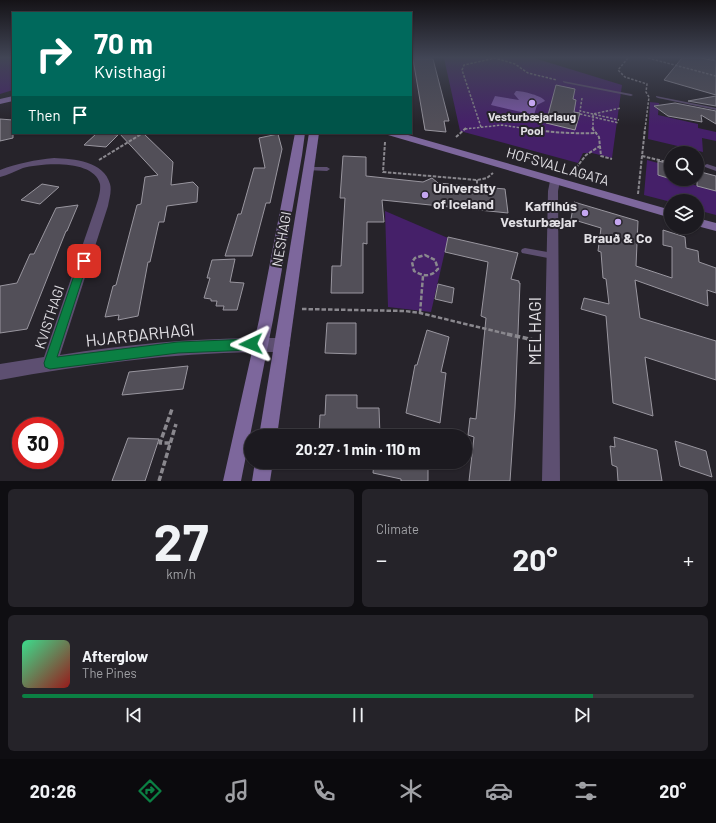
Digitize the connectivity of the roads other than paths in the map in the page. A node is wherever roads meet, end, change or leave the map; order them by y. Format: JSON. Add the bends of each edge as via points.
{"nodes":[{"id":1,"x":568,"y":84,"type":"road end"},
{"id":2,"x":631,"y":95,"type":"dead end"},
{"id":3,"x":658,"y":97,"type":"dead end"},
{"id":4,"x":12,"y":98,"type":"edge"},
{"id":5,"x":0,"y":102,"type":"edge"},
{"id":6,"x":716,"y":109,"type":"edge"},
{"id":7,"x":300,"y":134,"type":"edge"},
{"id":8,"x":314,"y":134,"type":"edge"},
{"id":9,"x":388,"y":137,"type":"edge"},
{"id":10,"x":707,"y":166,"type":"dead end"},
{"id":11,"x":308,"y":168,"type":"junction"},
{"id":12,"x":327,"y":169,"type":"dead end"},
{"id":13,"x":716,"y":169,"type":"edge"},
{"id":14,"x":0,"y":174,"type":"edge"},
{"id":15,"x":555,"y":181,"type":"junction"},
{"id":16,"x":664,"y":212,"type":"edge"},
{"id":17,"x":704,"y":224,"type":"edge"},
{"id":18,"x":716,"y":227,"type":"edge"},
{"id":19,"x":525,"y":251,"type":"dead end"},
{"id":20,"x":553,"y":256,"type":"junction"},
{"id":21,"x":262,"y":344,"type":"junction"},
{"id":22,"x":283,"y":345,"type":"junction"},
{"id":23,"x":50,"y":363,"type":"junction"},
{"id":24,"x":0,"y":372,"type":"edge"},
{"id":25,"x":269,"y":429,"type":"edge"},
{"id":26,"x":263,"y":469,"type":"edge"},
{"id":27,"x":232,"y":481,"type":"edge"},
{"id":28,"x":261,"y":481,"type":"edge"},
{"id":29,"x":551,"y":481,"type":"edge"}],
"edges":[{"from":1,"to":2,"type":"lane"},
{"from":3,"to":6,"type":"lane"},
{"from":4,"to":5,"type":"street"},
{"from":7,"to":21,"type":"street","name":"NESHAGI"},
{"from":8,"to":11,"type":"street","name":"NESHAGI"},
{"from":9,"to":15,"type":"street","name":"HOFSVALLAGATA"},
{"from":10,"to":13,"type":"lane"},
{"from":11,"to":12,"type":"lane"},
{"from":11,"to":22,"type":"street","name":"NESHAGI"},
{"from":14,"to":23,"type":"street","name":"KVISTHAGI","via":[[21,166],[73,162],[99,174],[105,190]]},
{"from":15,"to":16,"type":"street","name":"HOFSVALLAGATA"},
{"from":15,"to":20,"type":"street","name":"MELHAGI"},
{"from":17,"to":18,"type":"street"},
{"from":19,"to":20,"type":"lane"},
{"from":20,"to":29,"type":"street","name":"MELHAGI"},
{"from":21,"to":22,"type":"street"},
{"from":21,"to":23,"type":"street","name":"HJARÐARHAGI","via":[[178,348]]},
{"from":21,"to":27,"type":"street","name":"NESHAGI"},
{"from":22,"to":25,"type":"street","name":"NESHAGI"},
{"from":23,"to":24,"type":"street","name":"HJARÐARHAGI"},
{"from":26,"to":28,"type":"street"}]}
